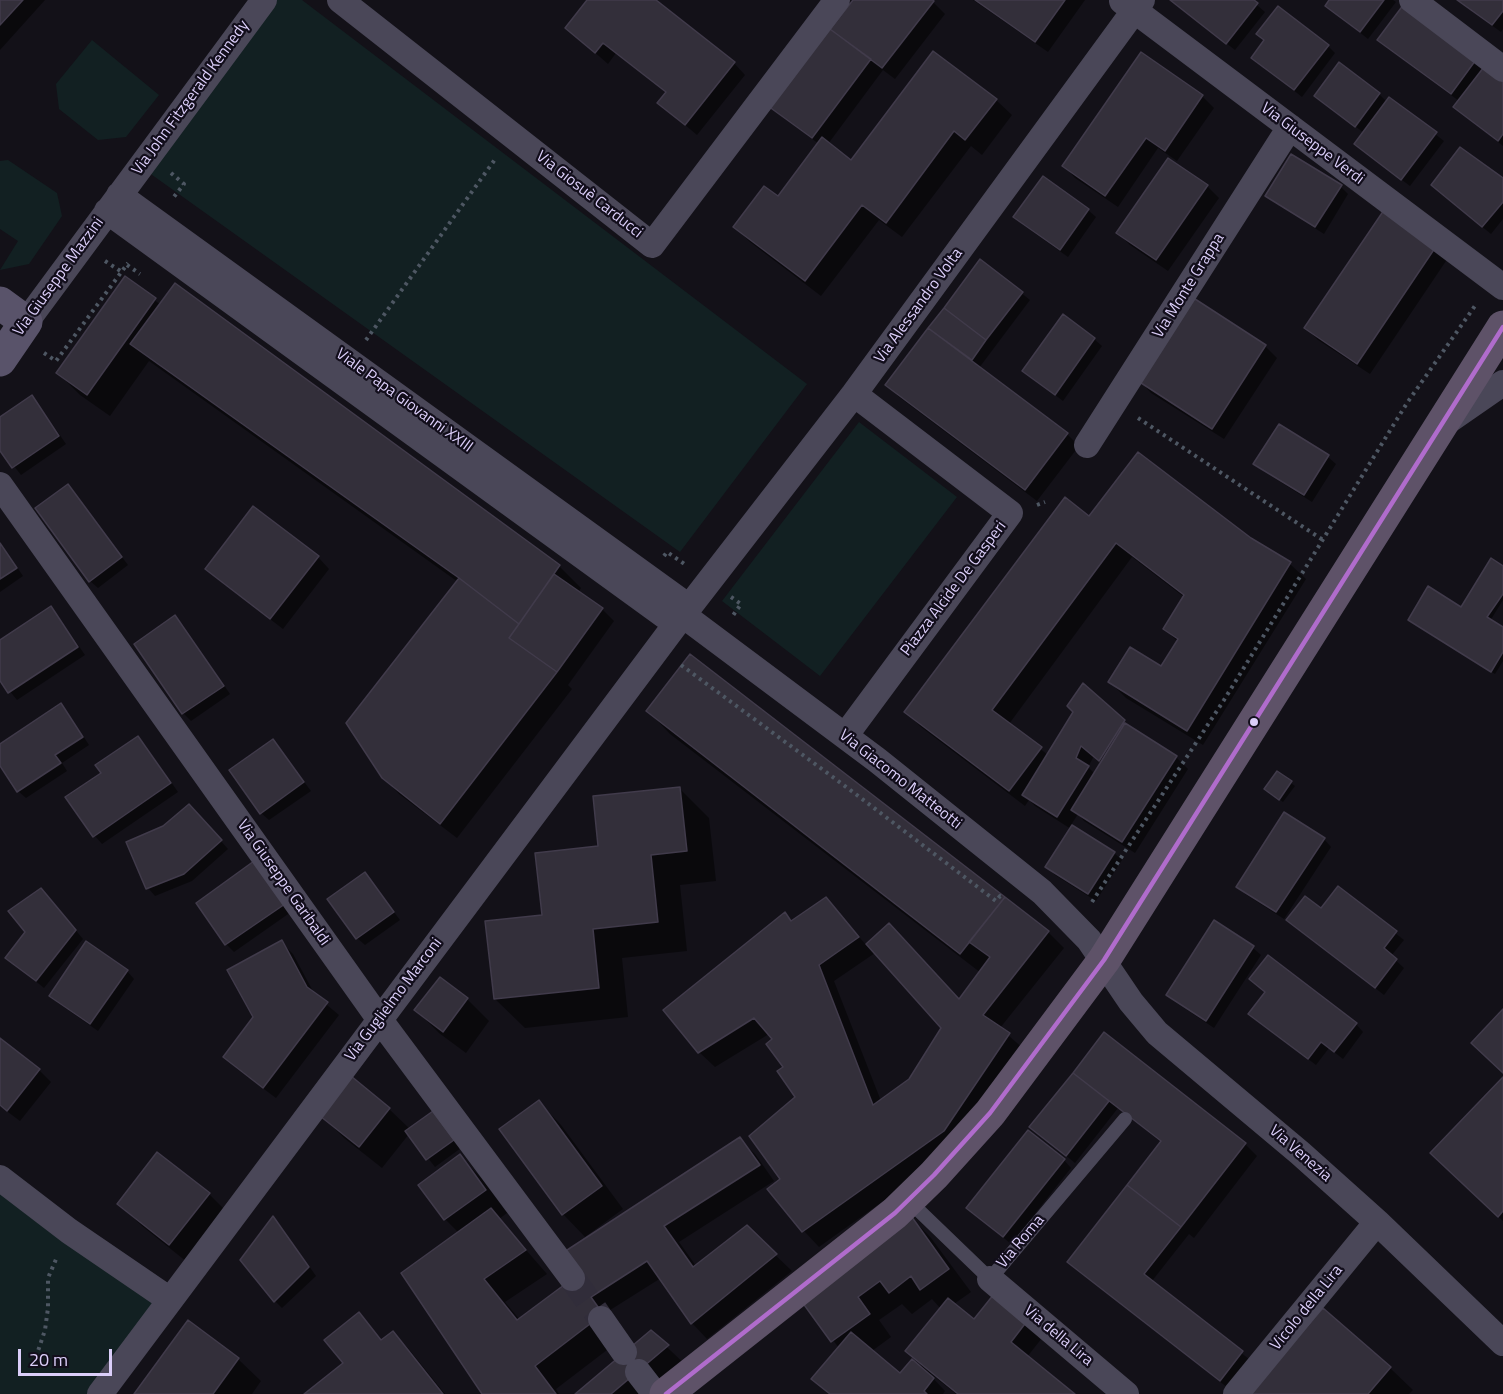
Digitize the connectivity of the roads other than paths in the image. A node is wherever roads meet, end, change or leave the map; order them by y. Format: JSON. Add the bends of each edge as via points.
{"nodes":[{"id":1,"x":264,"y":0,"type":"edge"},
{"id":2,"x":340,"y":0,"type":"edge"},
{"id":3,"x":837,"y":0,"type":"edge"},
{"id":4,"x":1412,"y":0,"type":"edge"},
{"id":5,"x":1132,"y":3,"type":"edge"},
{"id":6,"x":1503,"y":69,"type":"edge"},
{"id":7,"x":1290,"y":127,"type":"junction"},
{"id":8,"x":113,"y":203,"type":"junction"},
{"id":9,"x":1498,"y":283,"type":"edge"},
{"id":10,"x":1503,"y":327,"type":"edge"},
{"id":11,"x":11,"y":330,"type":"edge"},
{"id":12,"x":1503,"y":383,"type":"edge"},
{"id":13,"x":854,"y":394,"type":"junction"},
{"id":14,"x":1440,"y":427,"type":"junction"},
{"id":15,"x":1087,"y":445,"type":"dead end"},
{"id":16,"x":0,"y":485,"type":"edge"},
{"id":17,"x":683,"y":615,"type":"junction"},
{"id":18,"x":845,"y":736,"type":"junction"},
{"id":19,"x":1104,"y":960,"type":"junction"},
{"id":20,"x":380,"y":1020,"type":"junction"},
{"id":21,"x":1125,"y":1119,"type":"dead end"},
{"id":22,"x":0,"y":1178,"type":"edge"},
{"id":23,"x":909,"y":1200,"type":"junction"},
{"id":24,"x":1377,"y":1222,"type":"junction"},
{"id":25,"x":572,"y":1278,"type":"tunnel mouth"},
{"id":26,"x":990,"y":1279,"type":"junction"},
{"id":27,"x":171,"y":1300,"type":"junction"},
{"id":28,"x":601,"y":1319,"type":"tunnel mouth"},
{"id":29,"x":1503,"y":1343,"type":"edge"},
{"id":30,"x":100,"y":1394,"type":"edge"},
{"id":31,"x":655,"y":1394,"type":"edge"},
{"id":32,"x":666,"y":1394,"type":"edge"},
{"id":33,"x":1126,"y":1394,"type":"edge"},
{"id":34,"x":1236,"y":1394,"type":"edge"}],
"edges":[{"from":1,"to":8,"type":"street","name":"Via John Fitzgerald Kennedy"},
{"from":2,"to":3,"type":"street","name":"Via Giosuè Carducci","via":[[652,245]]},
{"from":4,"to":6,"type":"street"},
{"from":5,"to":7,"type":"street","name":"Via Giuseppe Verdi"},
{"from":5,"to":13,"type":"street","name":"Via Alessandro Volta"},
{"from":7,"to":9,"type":"street","name":"Via Giuseppe Verdi"},
{"from":7,"to":15,"type":"street","name":"Via Monte Grappa"},
{"from":8,"to":11,"type":"street","name":"Via Giuseppe Mazzini"},
{"from":8,"to":17,"type":"street","name":"Viale Papa Giovanni XXIII"},
{"from":8,"to":17,"type":"street","name":"Viale Papa Giovanni XXIII","via":[[350,362]]},
{"from":10,"to":14,"type":"main road"},
{"from":12,"to":14,"type":"street"},
{"from":13,"to":17,"type":"street","name":"Via Alessandro Volta"},
{"from":13,"to":18,"type":"street","name":"Piazza Alcide De Gasperi","via":[[1010,513]]},
{"from":14,"to":19,"type":"main road"},
{"from":16,"to":20,"type":"street","name":"Via Giuseppe Garibaldi"},
{"from":17,"to":18,"type":"street","name":"Via Giacomo Matteotti"},
{"from":17,"to":20,"type":"street","name":"Via Guglielmo Marconi"},
{"from":18,"to":19,"type":"street","name":"Via Giacomo Matteotti","via":[[1042,892],[1071,919]]},
{"from":19,"to":23,"type":"main road","via":[[990,1113]]},
{"from":19,"to":24,"type":"street","name":"Via Venezia","via":[[1157,1033]]},
{"from":20,"to":25,"type":"street","name":"Via Giuseppe Garibaldi"},
{"from":20,"to":27,"type":"street","name":"Via Guglielmo Marconi"},
{"from":21,"to":26,"type":"lane","name":"Via Roma"},
{"from":22,"to":27,"type":"street","via":[[69,1231]]},
{"from":23,"to":26,"type":"lane","name":"Via Roma"},
{"from":23,"to":32,"type":"main road"},
{"from":24,"to":29,"type":"street","name":"Via Venezia"},
{"from":24,"to":34,"type":"street","name":"Vicolo della Lira"},
{"from":26,"to":33,"type":"street","name":"Via della Lira"},
{"from":27,"to":30,"type":"street","name":"Via Guglielmo Marconi"},
{"from":28,"to":31,"type":"street"}]}
